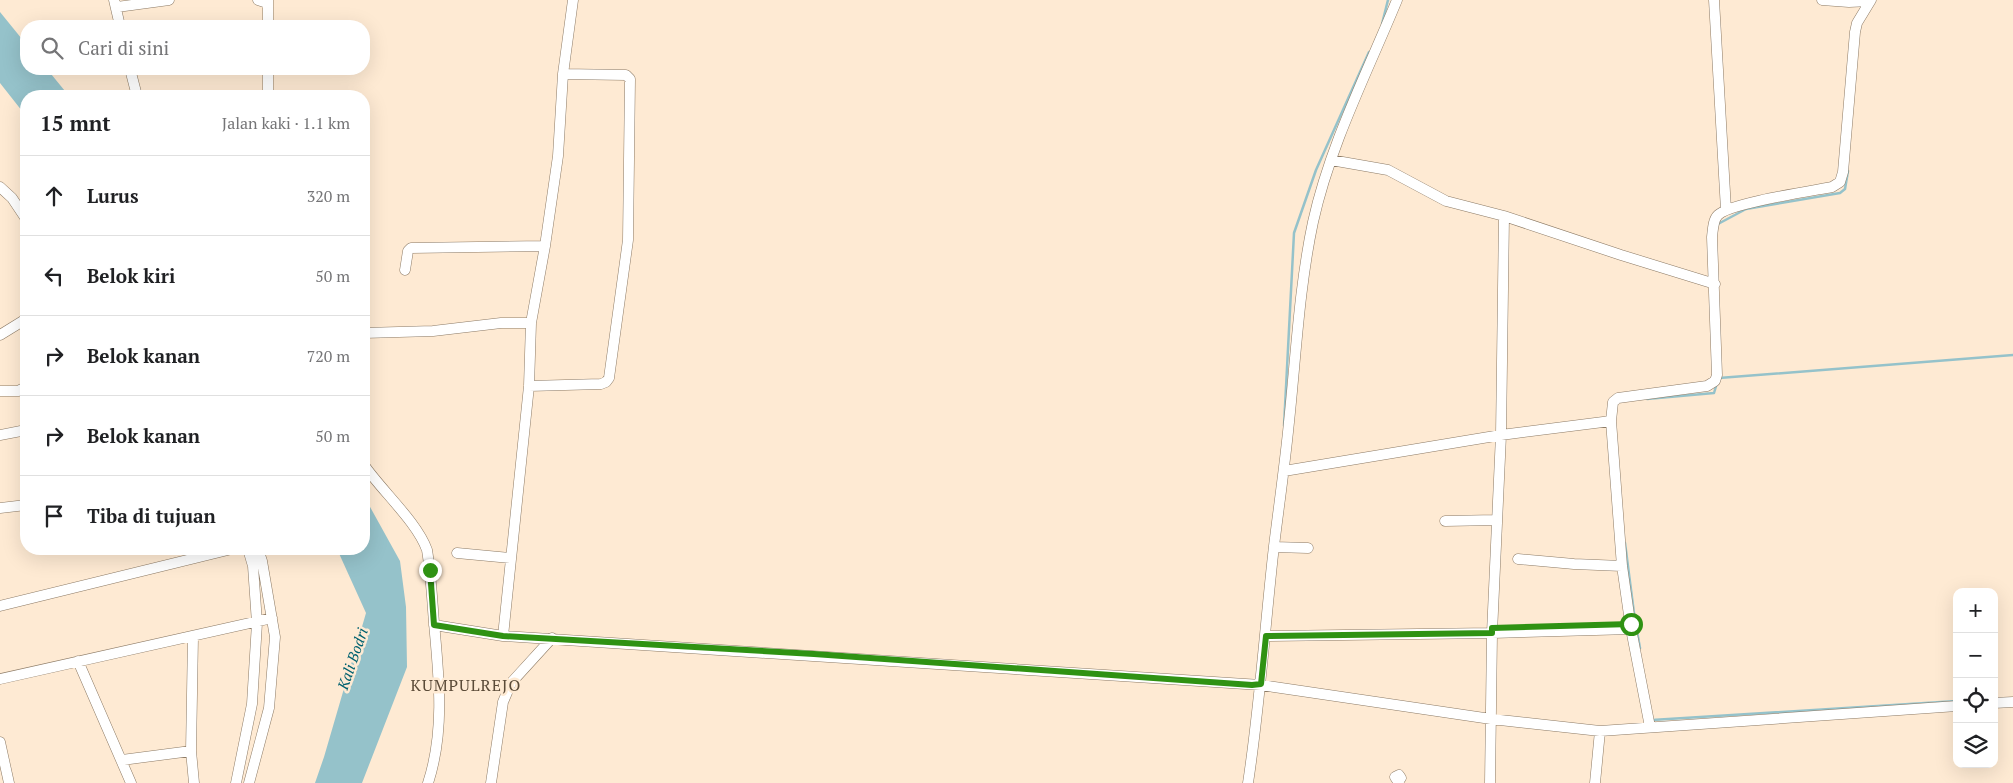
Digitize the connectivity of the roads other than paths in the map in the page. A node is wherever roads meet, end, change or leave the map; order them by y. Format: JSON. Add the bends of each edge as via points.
{"nodes":[{"id":1,"x":169,"y":0,"type":"edge"},
{"id":2,"x":573,"y":0,"type":"edge"},
{"id":3,"x":1397,"y":0,"type":"edge"},
{"id":4,"x":1714,"y":0,"type":"edge"},
{"id":5,"x":1822,"y":0,"type":"edge"},
{"id":6,"x":264,"y":1,"type":"edge"},
{"id":7,"x":1870,"y":1,"type":"edge"},
{"id":8,"x":116,"y":4,"type":"edge"},
{"id":9,"x":119,"y":20,"type":"edge"},
{"id":10,"x":267,"y":20,"type":"edge"},
{"id":11,"x":563,"y":74,"type":"junction"},
{"id":12,"x":132,"y":75,"type":"edge"},
{"id":13,"x":268,"y":75,"type":"edge"},
{"id":14,"x":135,"y":90,"type":"edge"},
{"id":15,"x":268,"y":90,"type":"edge"},
{"id":16,"x":1331,"y":160,"type":"junction"},
{"id":17,"x":0,"y":187,"type":"edge"},
{"id":18,"x":12,"y":198,"type":"junction"},
{"id":19,"x":0,"y":203,"type":"edge"},
{"id":20,"x":20,"y":210,"type":"edge"},
{"id":21,"x":1726,"y":210,"type":"junction"},
{"id":22,"x":1504,"y":216,"type":"junction"},
{"id":23,"x":545,"y":246,"type":"junction"},
{"id":24,"x":405,"y":270,"type":"dead end"},
{"id":25,"x":1714,"y":284,"type":"junction"},
{"id":26,"x":20,"y":323,"type":"edge"},
{"id":27,"x":531,"y":323,"type":"junction"},
{"id":28,"x":370,"y":333,"type":"edge"},
{"id":29,"x":0,"y":335,"type":"edge"},
{"id":30,"x":529,"y":386,"type":"junction"},
{"id":31,"x":20,"y":390,"type":"edge"},
{"id":32,"x":0,"y":391,"type":"edge"},
{"id":33,"x":1611,"y":421,"type":"junction"},
{"id":34,"x":20,"y":431,"type":"edge"},
{"id":35,"x":0,"y":435,"type":"edge"},
{"id":36,"x":1501,"y":435,"type":"junction"},
{"id":37,"x":1284,"y":471,"type":"junction"},
{"id":38,"x":370,"y":472,"type":"edge"},
{"id":39,"x":20,"y":506,"type":"edge"},
{"id":40,"x":0,"y":508,"type":"edge"},
{"id":41,"x":1496,"y":520,"type":"junction"},
{"id":42,"x":1445,"y":521,"type":"dead end"},
{"id":43,"x":1274,"y":547,"type":"junction"},
{"id":44,"x":1308,"y":548,"type":"dead end"},
{"id":45,"x":457,"y":554,"type":"dead end"},
{"id":46,"x":208,"y":555,"type":"edge"},
{"id":47,"x":249,"y":555,"type":"edge"},
{"id":48,"x":260,"y":555,"type":"edge"},
{"id":49,"x":510,"y":558,"type":"junction"},
{"id":50,"x":1518,"y":559,"type":"dead end"},
{"id":51,"x":1622,"y":566,"type":"junction"},
{"id":52,"x":0,"y":606,"type":"edge"},
{"id":53,"x":272,"y":618,"type":"junction"},
{"id":54,"x":258,"y":623,"type":"junction"},
{"id":55,"x":434,"y":625,"type":"junction"},
{"id":56,"x":1631,"y":626,"type":"junction"},
{"id":57,"x":1492,"y":631,"type":"junction"},
{"id":58,"x":1266,"y":633,"type":"junction"},
{"id":59,"x":193,"y":636,"type":"junction"},
{"id":60,"x":503,"y":636,"type":"junction"},
{"id":61,"x":552,"y":638,"type":"junction"},
{"id":62,"x":78,"y":662,"type":"junction"},
{"id":63,"x":0,"y":679,"type":"edge"},
{"id":64,"x":1252,"y":685,"type":"junction"},
{"id":65,"x":2013,"y":702,"type":"edge"},
{"id":66,"x":1998,"y":703,"type":"edge"},
{"id":67,"x":1953,"y":706,"type":"edge"},
{"id":68,"x":1491,"y":719,"type":"junction"},
{"id":69,"x":1650,"y":727,"type":"junction"},
{"id":70,"x":1600,"y":731,"type":"junction"},
{"id":71,"x":0,"y":742,"type":"edge"},
{"id":72,"x":191,"y":751,"type":"junction"},
{"id":73,"x":122,"y":760,"type":"junction"},
{"id":74,"x":9,"y":783,"type":"edge"},
{"id":75,"x":131,"y":783,"type":"edge"},
{"id":76,"x":194,"y":783,"type":"edge"},
{"id":77,"x":236,"y":783,"type":"edge"},
{"id":78,"x":249,"y":783,"type":"edge"},
{"id":79,"x":428,"y":783,"type":"edge"},
{"id":80,"x":491,"y":783,"type":"edge"},
{"id":81,"x":1248,"y":783,"type":"edge"},
{"id":82,"x":1490,"y":783,"type":"edge"},
{"id":83,"x":1595,"y":783,"type":"edge"}],
"edges":[{"from":1,"to":8,"type":"street"},
{"from":2,"to":11,"type":"street"},
{"from":3,"to":16,"type":"street"},
{"from":4,"to":21,"type":"street"},
{"from":5,"to":7,"type":"street"},
{"from":6,"to":10,"type":"street"},
{"from":7,"to":21,"type":"street","via":[[1855,32],[1844,172],[1840,182],[1832,187]]},
{"from":8,"to":9,"type":"street"},
{"from":11,"to":23,"type":"street","via":[[558,156]]},
{"from":11,"to":30,"type":"street","via":[[626,75],[630,79],[628,240],[609,378],[602,384]]},
{"from":12,"to":14,"type":"street"},
{"from":13,"to":15,"type":"street"},
{"from":16,"to":22,"type":"street","via":[[1388,170],[1446,201]]},
{"from":16,"to":37,"type":"street","via":[[1313,222],[1305,268]]},
{"from":17,"to":18,"type":"street"},
{"from":18,"to":19,"type":"street"},
{"from":18,"to":20,"type":"street"},
{"from":21,"to":25,"type":"street","via":[[1714,222]]},
{"from":22,"to":25,"type":"street"},
{"from":22,"to":36,"type":"street"},
{"from":23,"to":24,"type":"street","via":[[411,248]]},
{"from":23,"to":27,"type":"street"},
{"from":25,"to":33,"type":"street","via":[[1715,381],[1707,386],[1618,398],[1613,402]]},
{"from":26,"to":29,"type":"street"},
{"from":27,"to":28,"type":"street"},
{"from":27,"to":30,"type":"street"},
{"from":30,"to":49,"type":"street"},
{"from":31,"to":32,"type":"street"},
{"from":33,"to":36,"type":"street"},
{"from":33,"to":51,"type":"street"},
{"from":34,"to":35,"type":"street"},
{"from":36,"to":37,"type":"street"},
{"from":36,"to":41,"type":"street"},
{"from":37,"to":43,"type":"street"},
{"from":38,"to":55,"type":"street","via":[[425,543]]},
{"from":39,"to":40,"type":"street"},
{"from":41,"to":42,"type":"street"},
{"from":41,"to":57,"type":"street"},
{"from":43,"to":44,"type":"street"},
{"from":43,"to":58,"type":"street"},
{"from":45,"to":49,"type":"street"},
{"from":46,"to":52,"type":"street"},
{"from":47,"to":54,"type":"street"},
{"from":48,"to":53,"type":"street"},
{"from":49,"to":60,"type":"street"},
{"from":50,"to":51,"type":"street"},
{"from":51,"to":56,"type":"street"},
{"from":53,"to":54,"type":"street"},
{"from":53,"to":78,"type":"street","via":[[275,637],[268,708]]},
{"from":54,"to":59,"type":"street"},
{"from":54,"to":77,"type":"street","via":[[252,704]]},
{"from":55,"to":60,"type":"street"},
{"from":55,"to":79,"type":"street","via":[[439,714],[436,750]]},
{"from":56,"to":57,"type":"street"},
{"from":56,"to":69,"type":"street"},
{"from":57,"to":58,"type":"street"},
{"from":57,"to":68,"type":"street"},
{"from":58,"to":64,"type":"street"},
{"from":59,"to":62,"type":"street"},
{"from":59,"to":72,"type":"street"},
{"from":60,"to":61,"type":"street"},
{"from":61,"to":64,"type":"street"},
{"from":61,"to":80,"type":"street","via":[[508,690],[503,702]]},
{"from":62,"to":63,"type":"street"},
{"from":62,"to":73,"type":"street"},
{"from":64,"to":68,"type":"street"},
{"from":64,"to":81,"type":"street"},
{"from":65,"to":66,"type":"street"},
{"from":67,"to":69,"type":"street"},
{"from":68,"to":70,"type":"street"},
{"from":68,"to":82,"type":"street"},
{"from":69,"to":70,"type":"street"},
{"from":70,"to":83,"type":"street"},
{"from":71,"to":74,"type":"street"},
{"from":72,"to":73,"type":"street"},
{"from":72,"to":76,"type":"street"},
{"from":73,"to":75,"type":"street"}]}
